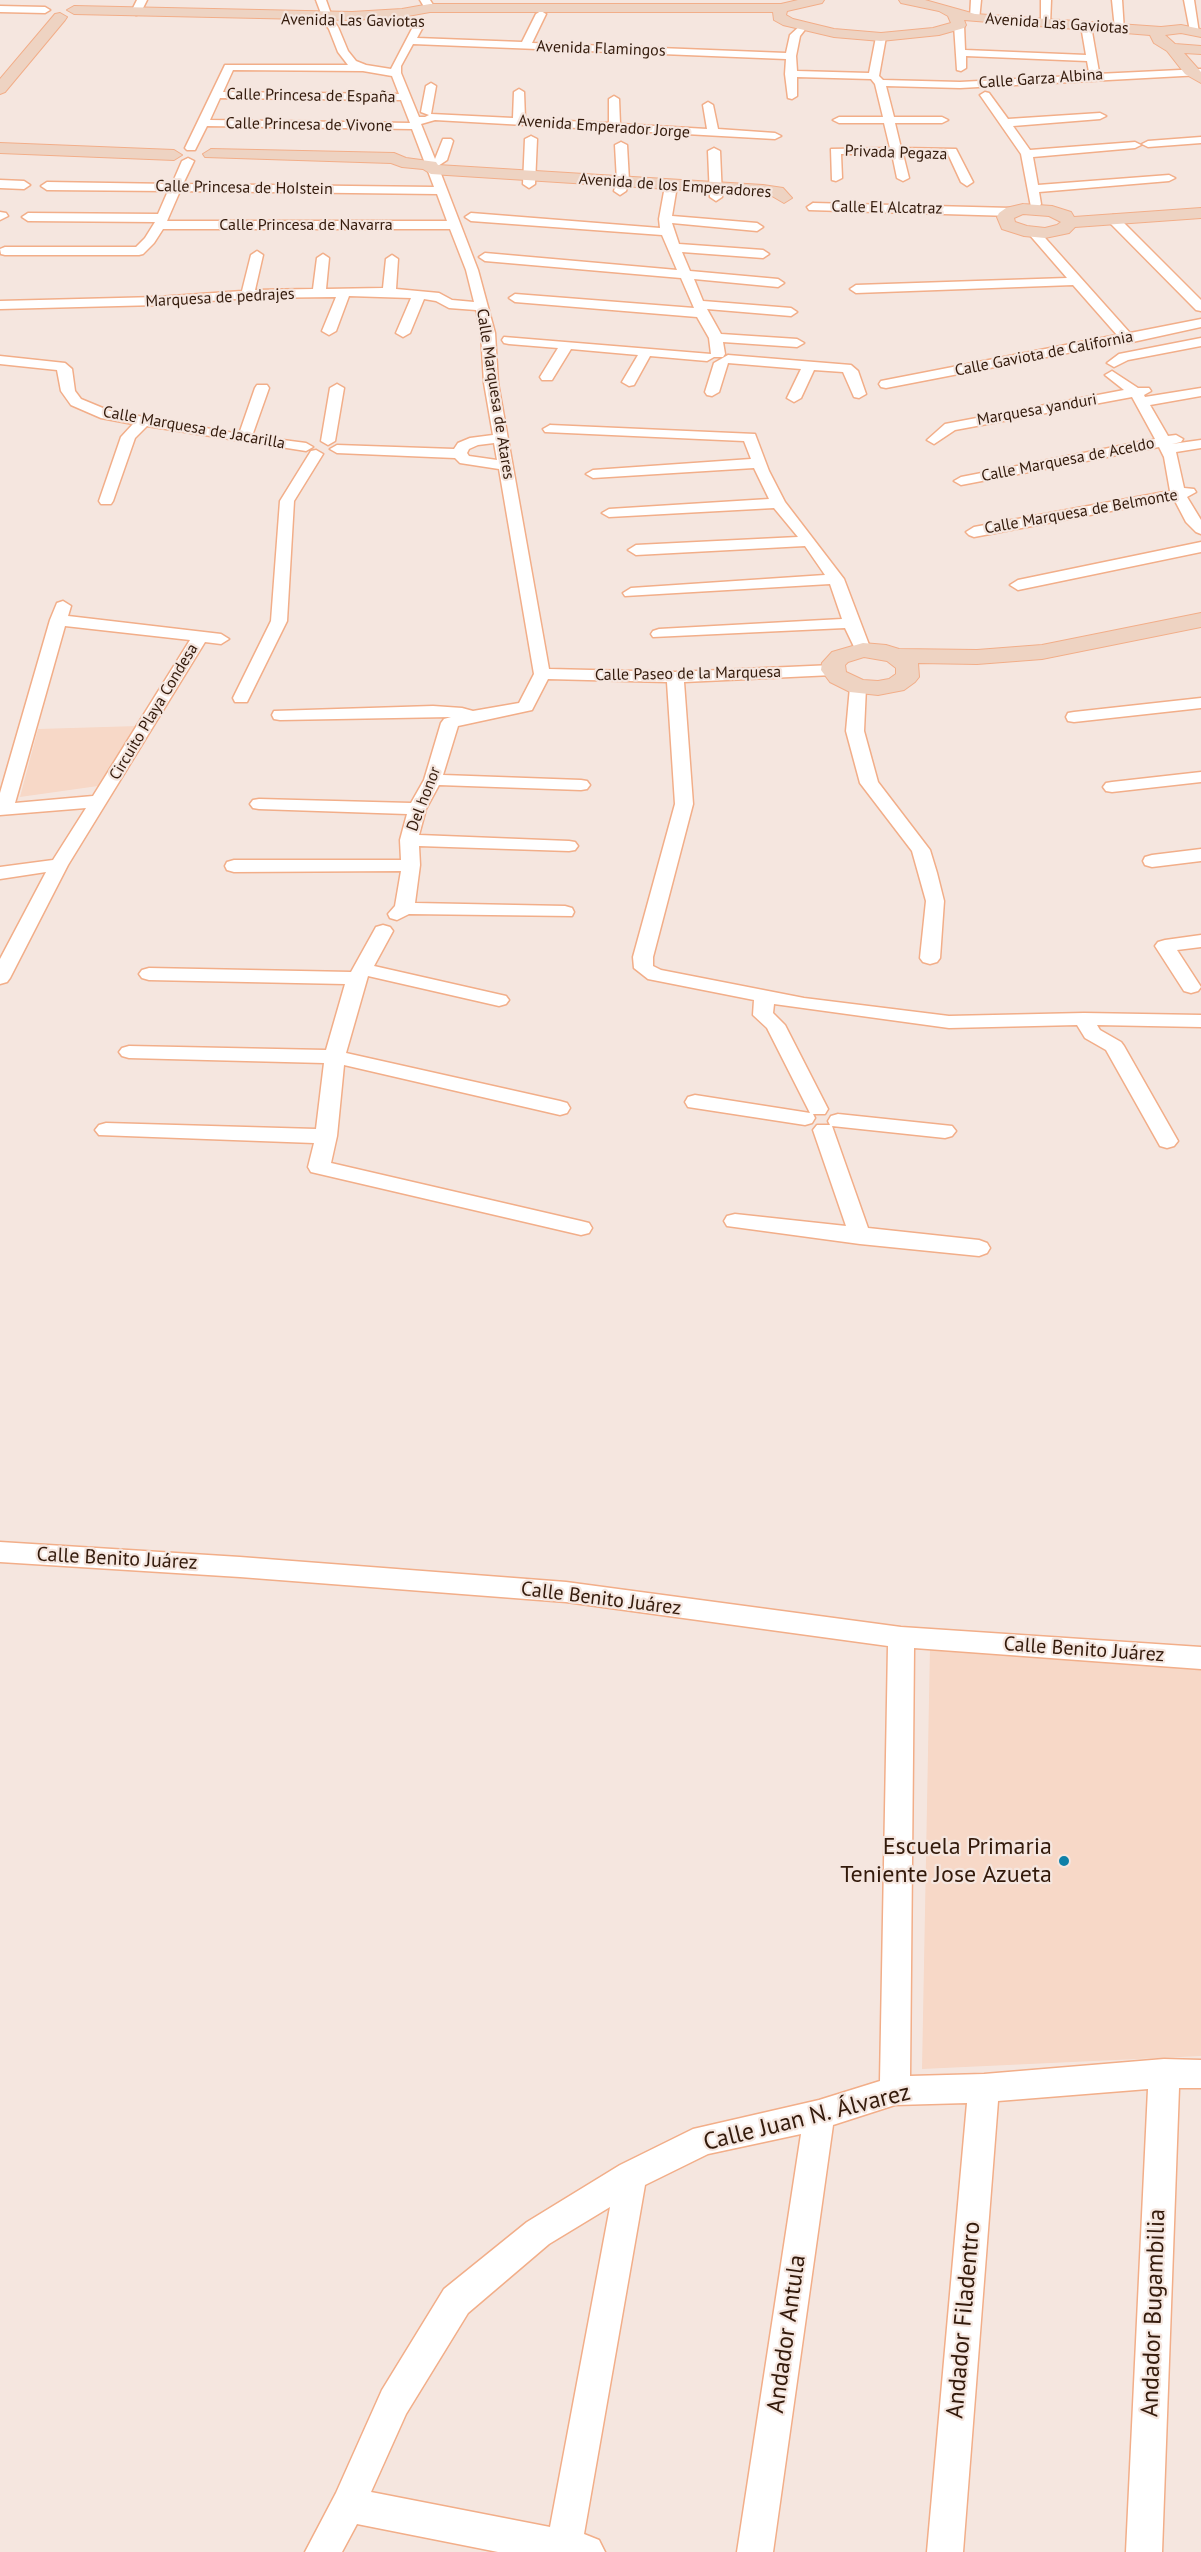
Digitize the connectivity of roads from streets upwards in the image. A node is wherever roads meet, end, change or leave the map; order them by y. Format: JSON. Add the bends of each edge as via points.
{"nodes":[{"id":1,"x":817,"y":0,"type":"edge"},
{"id":2,"x":906,"y":0,"type":"edge"},
{"id":3,"x":976,"y":0,"type":"edge"},
{"id":4,"x":1046,"y":0,"type":"edge"},
{"id":5,"x":1117,"y":0,"type":"edge"},
{"id":6,"x":1189,"y":2,"type":"edge"},
{"id":7,"x":427,"y":4,"type":"edge"},
{"id":8,"x":591,"y":4,"type":"edge"},
{"id":9,"x":763,"y":4,"type":"edge"},
{"id":10,"x":1201,"y":4,"type":"edge"},
{"id":11,"x":139,"y":6,"type":"edge"},
{"id":12,"x":0,"y":9,"type":"edge"},
{"id":13,"x":56,"y":11,"type":"edge"},
{"id":14,"x":464,"y":13,"type":"junction"},
{"id":15,"x":780,"y":13,"type":"junction"},
{"id":16,"x":541,"y":14,"type":"junction"},
{"id":17,"x":328,"y":15,"type":"edge"},
{"id":18,"x":220,"y":16,"type":"junction"},
{"id":19,"x":402,"y":18,"type":"junction"},
{"id":20,"x":975,"y":18,"type":"junction"},
{"id":21,"x":1046,"y":23,"type":"junction"},
{"id":22,"x":419,"y":25,"type":"junction"},
{"id":23,"x":958,"y":25,"type":"junction"},
{"id":24,"x":802,"y":27,"type":"junction"},
{"id":25,"x":1087,"y":29,"type":"junction"},
{"id":26,"x":1120,"y":29,"type":"junction"},
{"id":27,"x":1198,"y":29,"type":"edge"},
{"id":28,"x":881,"y":37,"type":"junction"},
{"id":29,"x":1163,"y":40,"type":"junction"},
{"id":30,"x":410,"y":41,"type":"junction"},
{"id":31,"x":525,"y":46,"type":"junction"},
{"id":32,"x":1200,"y":52,"type":"edge"},
{"id":33,"x":961,"y":53,"type":"junction"},
{"id":34,"x":791,"y":56,"type":"junction"},
{"id":35,"x":1092,"y":58,"type":"junction"},
{"id":36,"x":0,"y":67,"type":"edge"},
{"id":37,"x":363,"y":68,"type":"junction"},
{"id":38,"x":396,"y":73,"type":"junction"},
{"id":39,"x":790,"y":74,"type":"junction"},
{"id":40,"x":1198,"y":75,"type":"edge"},
{"id":41,"x":1094,"y":76,"type":"junction"},
{"id":42,"x":877,"y":79,"type":"junction"},
{"id":43,"x":960,"y":85,"type":"junction"},
{"id":44,"x":431,"y":86,"type":"dead end"},
{"id":45,"x":0,"y":88,"type":"edge"},
{"id":46,"x":1085,"y":88,"type":"dead end"},
{"id":47,"x":1069,"y":90,"type":"dead end"},
{"id":48,"x":519,"y":92,"type":"dead end"},
{"id":49,"x":216,"y":95,"type":"junction"},
{"id":50,"x":792,"y":96,"type":"dead end"},
{"id":51,"x":406,"y":97,"type":"junction"},
{"id":52,"x":614,"y":99,"type":"dead end"},
{"id":53,"x":708,"y":105,"type":"dead end"},
{"id":54,"x":430,"y":115,"type":"junction"},
{"id":55,"x":1100,"y":116,"type":"dead end"},
{"id":56,"x":414,"y":120,"type":"junction"},
{"id":57,"x":839,"y":120,"type":"dead end"},
{"id":58,"x":889,"y":120,"type":"junction"},
{"id":59,"x":942,"y":120,"type":"dead end"},
{"id":60,"x":519,"y":121,"type":"junction"},
{"id":61,"x":202,"y":123,"type":"junction"},
{"id":62,"x":1005,"y":123,"type":"junction"},
{"id":63,"x":615,"y":127,"type":"junction"},
{"id":64,"x":713,"y":133,"type":"junction"},
{"id":65,"x":775,"y":136,"type":"dead end"},
{"id":66,"x":531,"y":139,"type":"dead end"},
{"id":67,"x":1201,"y":140,"type":"edge"},
{"id":68,"x":447,"y":141,"type":"dead end"},
{"id":69,"x":1148,"y":144,"type":"dead end"},
{"id":70,"x":621,"y":145,"type":"dead end"},
{"id":71,"x":1135,"y":145,"type":"dead end"},
{"id":72,"x":0,"y":148,"type":"edge"},
{"id":73,"x":714,"y":151,"type":"dead end"},
{"id":74,"x":896,"y":151,"type":"junction"},
{"id":75,"x":1027,"y":154,"type":"junction"},
{"id":76,"x":184,"y":155,"type":"junction"},
{"id":77,"x":432,"y":171,"type":"junction"},
{"id":78,"x":836,"y":178,"type":"dead end"},
{"id":79,"x":903,"y":178,"type":"dead end"},
{"id":80,"x":1169,"y":178,"type":"dead end"},
{"id":81,"x":530,"y":180,"type":"junction"},
{"id":82,"x":967,"y":182,"type":"dead end"},
{"id":83,"x":0,"y":184,"type":"edge"},
{"id":84,"x":24,"y":185,"type":"dead end"},
{"id":85,"x":47,"y":186,"type":"dead end"},
{"id":86,"x":621,"y":186,"type":"junction"},
{"id":87,"x":176,"y":188,"type":"junction"},
{"id":88,"x":1033,"y":189,"type":"junction"},
{"id":89,"x":670,"y":190,"type":"junction"},
{"id":90,"x":716,"y":193,"type":"joint"},
{"id":91,"x":813,"y":207,"type":"dead end"},
{"id":92,"x":1035,"y":208,"type":"junction"},
{"id":93,"x":1201,"y":213,"type":"edge"},
{"id":94,"x":1008,"y":214,"type":"junction"},
{"id":95,"x":28,"y":217,"type":"dead end"},
{"id":96,"x":471,"y":217,"type":"dead end"},
{"id":97,"x":1113,"y":219,"type":"junction"},
{"id":98,"x":160,"y":222,"type":"junction"},
{"id":99,"x":1070,"y":222,"type":"junction"},
{"id":100,"x":453,"y":225,"type":"junction"},
{"id":101,"x":666,"y":226,"type":"junction"},
{"id":102,"x":757,"y":227,"type":"dead end"},
{"id":103,"x":1034,"y":233,"type":"junction"},
{"id":104,"x":676,"y":248,"type":"junction"},
{"id":105,"x":5,"y":251,"type":"dead end"},
{"id":106,"x":763,"y":254,"type":"dead end"},
{"id":107,"x":256,"y":255,"type":"dead end"},
{"id":108,"x":485,"y":256,"type":"dead end"},
{"id":109,"x":323,"y":258,"type":"dead end"},
{"id":110,"x":393,"y":259,"type":"dead end"},
{"id":111,"x":686,"y":273,"type":"junction"},
{"id":112,"x":1076,"y":281,"type":"junction"},
{"id":113,"x":778,"y":282,"type":"dead end"},
{"id":114,"x":478,"y":289,"type":"junction"},
{"id":115,"x":856,"y":290,"type":"dead end"},
{"id":116,"x":319,"y":292,"type":"junction"},
{"id":117,"x":344,"y":292,"type":"junction"},
{"id":118,"x":389,"y":292,"type":"junction"},
{"id":119,"x":248,"y":294,"type":"junction"},
{"id":120,"x":419,"y":295,"type":"junction"},
{"id":121,"x":439,"y":297,"type":"junction"},
{"id":122,"x":515,"y":298,"type":"dead end"},
{"id":123,"x":0,"y":305,"type":"edge"},
{"id":124,"x":482,"y":307,"type":"junction"},
{"id":125,"x":1201,"y":307,"type":"edge"},
{"id":126,"x":701,"y":309,"type":"junction"},
{"id":127,"x":791,"y":312,"type":"dead end"},
{"id":128,"x":1201,"y":323,"type":"edge"},
{"id":129,"x":329,"y":331,"type":"dead end"},
{"id":130,"x":403,"y":333,"type":"dead end"},
{"id":131,"x":716,"y":338,"type":"junction"},
{"id":132,"x":1128,"y":339,"type":"junction"},
{"id":133,"x":509,"y":340,"type":"dead end"},
{"id":134,"x":1201,"y":342,"type":"edge"},
{"id":135,"x":797,"y":343,"type":"dead end"},
{"id":136,"x":566,"y":346,"type":"junction"},
{"id":137,"x":646,"y":352,"type":"junction"},
{"id":138,"x":719,"y":358,"type":"junction"},
{"id":139,"x":0,"y":360,"type":"edge"},
{"id":140,"x":809,"y":365,"type":"junction"},
{"id":141,"x":547,"y":377,"type":"dead end"},
{"id":142,"x":629,"y":382,"type":"dead end"},
{"id":143,"x":886,"y":384,"type":"dead end"},
{"id":144,"x":262,"y":388,"type":"dead end"},
{"id":145,"x":337,"y":388,"type":"dead end"},
{"id":146,"x":712,"y":392,"type":"dead end"},
{"id":147,"x":1201,"y":392,"type":"edge"},
{"id":148,"x":859,"y":394,"type":"dead end"},
{"id":149,"x":1143,"y":396,"type":"junction"},
{"id":150,"x":794,"y":398,"type":"dead end"},
{"id":151,"x":144,"y":421,"type":"junction"},
{"id":152,"x":550,"y":429,"type":"dead end"},
{"id":153,"x":500,"y":438,"type":"junction"},
{"id":154,"x":244,"y":439,"type":"junction"},
{"id":155,"x":934,"y":440,"type":"dead end"},
{"id":156,"x":1172,"y":444,"type":"junction"},
{"id":157,"x":1201,"y":444,"type":"edge"},
{"id":158,"x":332,"y":445,"type":"junction"},
{"id":159,"x":311,"y":451,"type":"junction"},
{"id":160,"x":459,"y":454,"type":"junction"},
{"id":161,"x":759,"y":463,"type":"junction"},
{"id":162,"x":506,"y":466,"type":"junction"},
{"id":163,"x":593,"y":474,"type":"dead end"},
{"id":164,"x":961,"y":482,"type":"dead end"},
{"id":165,"x":106,"y":501,"type":"dead end"},
{"id":166,"x":778,"y":503,"type":"junction"},
{"id":167,"x":1191,"y":503,"type":"edge"},
{"id":168,"x":609,"y":513,"type":"dead end"},
{"id":169,"x":1201,"y":529,"type":"edge"},
{"id":170,"x":974,"y":532,"type":"dead end"},
{"id":171,"x":809,"y":541,"type":"junction"},
{"id":172,"x":1201,"y":547,"type":"edge"},
{"id":173,"x":636,"y":550,"type":"dead end"},
{"id":174,"x":836,"y":579,"type":"junction"},
{"id":175,"x":1018,"y":585,"type":"dead end"},
{"id":176,"x":631,"y":593,"type":"dead end"},
{"id":177,"x":1201,"y":620,"type":"edge"},
{"id":178,"x":851,"y":623,"type":"junction"},
{"id":179,"x":1201,"y":626,"type":"edge"},
{"id":180,"x":659,"y":634,"type":"dead end"},
{"id":181,"x":200,"y":637,"type":"junction"},
{"id":182,"x":221,"y":639,"type":"dead end"},
{"id":183,"x":863,"y":650,"type":"junction"},
{"id":184,"x":902,"y":661,"type":"junction"},
{"id":185,"x":833,"y":670,"type":"junction"},
{"id":186,"x":542,"y":674,"type":"junction"},
{"id":187,"x":675,"y":677,"type":"junction"},
{"id":188,"x":858,"y":687,"type":"junction"},
{"id":189,"x":242,"y":698,"type":"dead end"},
{"id":190,"x":1201,"y":703,"type":"edge"},
{"id":191,"x":280,"y":715,"type":"dead end"},
{"id":192,"x":471,"y":717,"type":"junction"},
{"id":193,"x":1074,"y":717,"type":"dead end"},
{"id":194,"x":1201,"y":777,"type":"edge"},
{"id":195,"x":433,"y":780,"type":"junction"},
{"id":196,"x":581,"y":785,"type":"dead end"},
{"id":197,"x":1112,"y":787,"type":"dead end"},
{"id":198,"x":100,"y":801,"type":"junction"},
{"id":199,"x":259,"y":804,"type":"dead end"},
{"id":200,"x":417,"y":809,"type":"junction"},
{"id":201,"x":2,"y":810,"type":"edge"},
{"id":202,"x":409,"y":840,"type":"junction"},
{"id":203,"x":569,"y":846,"type":"dead end"},
{"id":204,"x":1201,"y":855,"type":"edge"},
{"id":205,"x":1152,"y":861,"type":"dead end"},
{"id":206,"x":411,"y":865,"type":"junction"},
{"id":207,"x":59,"y":866,"type":"junction"},
{"id":208,"x":234,"y":866,"type":"dead end"},
{"id":209,"x":0,"y":873,"type":"edge"},
{"id":210,"x":401,"y":911,"type":"junction"},
{"id":211,"x":565,"y":912,"type":"dead end"},
{"id":212,"x":23,"y":936,"type":"junction"},
{"id":213,"x":0,"y":939,"type":"edge"},
{"id":214,"x":1201,"y":941,"type":"edge"},
{"id":215,"x":930,"y":958,"type":"dead end"},
{"id":216,"x":149,"y":974,"type":"dead end"},
{"id":217,"x":359,"y":974,"type":"junction"},
{"id":218,"x":0,"y":978,"type":"edge"},
{"id":219,"x":1191,"y":987,"type":"dead end"},
{"id":220,"x":764,"y":997,"type":"junction"},
{"id":221,"x":499,"y":1000,"type":"dead end"},
{"id":222,"x":804,"y":1004,"type":"junction"},
{"id":223,"x":1084,"y":1019,"type":"junction"},
{"id":224,"x":1114,"y":1020,"type":"junction"},
{"id":225,"x":1201,"y":1021,"type":"edge"},
{"id":226,"x":775,"y":1025,"type":"junction"},
{"id":227,"x":1114,"y":1046,"type":"junction"},
{"id":228,"x":129,"y":1052,"type":"dead end"},
{"id":229,"x":336,"y":1057,"type":"junction"},
{"id":230,"x":695,"y":1102,"type":"dead end"},
{"id":231,"x":560,"y":1108,"type":"dead end"},
{"id":232,"x":812,"y":1114,"type":"junction"},
{"id":233,"x":831,"y":1126,"type":"junction"},
{"id":234,"x":106,"y":1130,"type":"dead end"},
{"id":235,"x":945,"y":1131,"type":"dead end"},
{"id":236,"x":326,"y":1136,"type":"junction"},
{"id":237,"x":1167,"y":1141,"type":"dead end"},
{"id":238,"x":735,"y":1221,"type":"dead end"},
{"id":239,"x":582,"y":1228,"type":"dead end"},
{"id":240,"x":860,"y":1236,"type":"junction"},
{"id":241,"x":979,"y":1248,"type":"dead end"},
{"id":242,"x":0,"y":1552,"type":"edge"},
{"id":243,"x":902,"y":1637,"type":"junction"},
{"id":244,"x":1201,"y":1658,"type":"edge"},
{"id":245,"x":1164,"y":2073,"type":"junction"},
{"id":246,"x":1201,"y":2074,"type":"edge"},
{"id":247,"x":984,"y":2088,"type":"junction"},
{"id":248,"x":895,"y":2091,"type":"junction"},
{"id":249,"x":819,"y":2115,"type":"junction"},
{"id":250,"x":631,"y":2176,"type":"junction"},
{"id":251,"x":348,"y":2505,"type":"junction"},
{"id":252,"x":571,"y":2551,"type":"edge"},
{"id":253,"x":323,"y":2552,"type":"edge"},
{"id":254,"x":755,"y":2552,"type":"edge"},
{"id":255,"x":945,"y":2552,"type":"edge"},
{"id":256,"x":1144,"y":2552,"type":"edge"}],
"edges":[{"from":1,"to":15,"type":"street","name":"Avenida Las Gaviotas"},
{"from":2,"to":23,"type":"street","name":"Avenida Las Gaviotas","via":[[943,8]]},
{"from":3,"to":20,"type":"street"},
{"from":4,"to":21,"type":"street"},
{"from":5,"to":26,"type":"street"},
{"from":6,"to":10,"type":"street"},
{"from":6,"to":27,"type":"street"},
{"from":7,"to":14,"type":"street","name":"Avenida Las Gaviotas"},
{"from":7,"to":19,"type":"street","name":"Avenida Las Gaviotas"},
{"from":8,"to":9,"type":"street","name":"Avenida Las Gaviotas"},
{"from":8,"to":14,"type":"street","name":"Avenida Las Gaviotas"},
{"from":9,"to":15,"type":"street","name":"Avenida Las Gaviotas"},
{"from":11,"to":13,"type":"street","name":"Avenida Las Gaviotas"},
{"from":11,"to":18,"type":"street","name":"Avenida Las Gaviotas"},
{"from":12,"to":13,"type":"street"},
{"from":13,"to":18,"type":"street","name":"Avenida Las Gaviotas"},
{"from":13,"to":36,"type":"street"},
{"from":13,"to":45,"type":"street"},
{"from":14,"to":16,"type":"street","name":"Avenida Las Gaviotas"},
{"from":14,"to":22,"type":"street","name":"Avenida Las Gaviotas"},
{"from":15,"to":16,"type":"street","name":"Avenida Las Gaviotas"},
{"from":15,"to":24,"type":"street","name":"Avenida Las Gaviotas"},
{"from":16,"to":31,"type":"street"},
{"from":17,"to":18,"type":"street","name":"Avenida Las Gaviotas"},
{"from":17,"to":19,"type":"street","name":"Avenida Las Gaviotas"},
{"from":17,"to":37,"type":"street","via":[[343,52]]},
{"from":19,"to":22,"type":"street","name":"Avenida Las Gaviotas"},
{"from":20,"to":21,"type":"street","name":"Avenida Las Gaviotas"},
{"from":20,"to":23,"type":"street","name":"Avenida Las Gaviotas"},
{"from":21,"to":25,"type":"street","name":"Avenida Las Gaviotas"},
{"from":22,"to":30,"type":"street"},
{"from":23,"to":25,"type":"street","name":"Avenida Las Gaviotas"},
{"from":23,"to":28,"type":"street","name":"Avenida Las Gaviotas","via":[[934,32]]},
{"from":23,"to":33,"type":"street"},
{"from":24,"to":28,"type":"street","name":"Avenida Las Gaviotas"},
{"from":24,"to":34,"type":"street","via":[[795,35]]},
{"from":25,"to":26,"type":"street","name":"Avenida Las Gaviotas"},
{"from":25,"to":29,"type":"street","name":"Avenida Las Gaviotas"},
{"from":25,"to":35,"type":"street"},
{"from":26,"to":29,"type":"street","name":"Avenida Las Gaviotas"},
{"from":27,"to":29,"type":"street","name":"Avenida Las Gaviotas","via":[[1181,29]]},
{"from":28,"to":42,"type":"street"},
{"from":29,"to":32,"type":"street","name":"Avenida Las Gaviotas"},
{"from":29,"to":40,"type":"street"},
{"from":30,"to":31,"type":"street","name":"Avenida Flamingos"},
{"from":30,"to":38,"type":"street"},
{"from":31,"to":34,"type":"street","name":"Avenida Flamingos"},
{"from":33,"to":35,"type":"street"},
{"from":33,"to":43,"type":"street"},
{"from":34,"to":39,"type":"street"},
{"from":35,"to":41,"type":"street"},
{"from":37,"to":38,"type":"street"},
{"from":37,"to":49,"type":"street","via":[[229,67]]},
{"from":38,"to":51,"type":"street","name":"Calle Marquesa de Atares"},
{"from":39,"to":42,"type":"street","name":"Calle Garza Albina"},
{"from":39,"to":50,"type":"street"},
{"from":40,"to":41,"type":"street","name":"Calle Garza Albina"},
{"from":40,"to":46,"type":"street"},
{"from":41,"to":43,"type":"street","name":"Calle Garza Albina"},
{"from":42,"to":43,"type":"street","name":"Calle Garza Albina"},
{"from":42,"to":58,"type":"street"},
{"from":44,"to":54,"type":"street"},
{"from":47,"to":62,"type":"street","via":[[985,95]]},
{"from":48,"to":60,"type":"street"},
{"from":49,"to":51,"type":"street","name":"Calle Princesa de España"},
{"from":49,"to":61,"type":"street"},
{"from":51,"to":56,"type":"street","name":"Calle Marquesa de Atares"},
{"from":52,"to":63,"type":"street"},
{"from":53,"to":64,"type":"street"},
{"from":54,"to":56,"type":"street","name":"Avenida Emperador Jorge","via":[[428,120]]},
{"from":54,"to":60,"type":"street","name":"Avenida Emperador Jorge"},
{"from":55,"to":62,"type":"street"},
{"from":56,"to":61,"type":"street","name":"Calle Princesa de Vivone"},
{"from":56,"to":77,"type":"street","name":"Calle Marquesa de Atares"},
{"from":57,"to":58,"type":"street"},
{"from":58,"to":59,"type":"street"},
{"from":58,"to":74,"type":"street"},
{"from":60,"to":63,"type":"street","name":"Avenida Emperador Jorge"},
{"from":61,"to":76,"type":"street"},
{"from":62,"to":75,"type":"street"},
{"from":63,"to":64,"type":"street","name":"Avenida Emperador Jorge"},
{"from":64,"to":65,"type":"street","name":"Avenida Emperador Jorge"},
{"from":66,"to":81,"type":"street"},
{"from":67,"to":69,"type":"street"},
{"from":68,"to":77,"type":"street","via":[[441,160]]},
{"from":70,"to":86,"type":"street"},
{"from":71,"to":75,"type":"street"},
{"from":72,"to":76,"type":"street","name":"Avenida de los Emperadores"},
{"from":73,"to":90,"type":"street"},
{"from":74,"to":78,"type":"street","name":"Privada Pegaza","via":[[835,151]]},
{"from":74,"to":79,"type":"street"},
{"from":74,"to":82,"type":"street","name":"Privada Pegaza","via":[[952,152]]},
{"from":75,"to":88,"type":"street"},
{"from":76,"to":77,"type":"street","name":"Avenida de los Emperadores","via":[[206,159],[212,154],[394,158]]},
{"from":76,"to":87,"type":"street"},
{"from":77,"to":81,"type":"street","name":"Avenida de los Emperadores"},
{"from":77,"to":87,"type":"street","name":"Calle Princesa de HoIstein"},
{"from":77,"to":100,"type":"street","name":"Calle Marquesa de Atares"},
{"from":80,"to":88,"type":"street"},
{"from":81,"to":86,"type":"street","name":"Avenida de los Emperadores"},
{"from":83,"to":84,"type":"street"},
{"from":85,"to":87,"type":"street","name":"Calle Princesa de HoIstein"},
{"from":86,"to":89,"type":"street","name":"Avenida de los Emperadores"},
{"from":87,"to":98,"type":"street"},
{"from":88,"to":92,"type":"street"},
{"from":89,"to":90,"type":"street","name":"Avenida de los Emperadores"},
{"from":89,"to":101,"type":"street"},
{"from":91,"to":94,"type":"street","name":"Calle El Alcatraz","via":[[960,209]]},
{"from":92,"to":94,"type":"street"},
{"from":92,"to":99,"type":"street","via":[[1060,213]]},
{"from":93,"to":97,"type":"street"},
{"from":94,"to":103,"type":"street","via":[[1008,225]]},
{"from":95,"to":98,"type":"street","name":"Calle Princesa de Navarra"},
{"from":96,"to":101,"type":"street"},
{"from":97,"to":99,"type":"street"},
{"from":97,"to":125,"type":"street"},
{"from":98,"to":100,"type":"street","name":"Calle Princesa de Navarra"},
{"from":98,"to":105,"type":"street","via":[[139,251]]},
{"from":99,"to":103,"type":"street","via":[[1063,230]]},
{"from":100,"to":114,"type":"street","name":"Calle Marquesa de Atares"},
{"from":101,"to":102,"type":"street"},
{"from":101,"to":104,"type":"street"},
{"from":103,"to":112,"type":"street"},
{"from":104,"to":106,"type":"street"},
{"from":104,"to":111,"type":"street"},
{"from":107,"to":119,"type":"street"},
{"from":108,"to":111,"type":"street"},
{"from":109,"to":116,"type":"street"},
{"from":110,"to":118,"type":"street"},
{"from":111,"to":113,"type":"street"},
{"from":111,"to":126,"type":"street"},
{"from":112,"to":115,"type":"street"},
{"from":112,"to":132,"type":"street"},
{"from":114,"to":121,"type":"street"},
{"from":114,"to":124,"type":"street","name":"Calle Marquesa de Atares"},
{"from":116,"to":117,"type":"street","name":"Marquesa de pedrajes"},
{"from":116,"to":119,"type":"street","name":"Marquesa de pedrajes"},
{"from":117,"to":118,"type":"street","name":"Marquesa de pedrajes"},
{"from":117,"to":129,"type":"street"},
{"from":118,"to":120,"type":"street","name":"Marquesa de pedrajes"},
{"from":119,"to":123,"type":"street","name":"Marquesa de pedrajes","via":[[158,301]]},
{"from":120,"to":121,"type":"street","name":"Marquesa de pedrajes"},
{"from":120,"to":130,"type":"street"},
{"from":121,"to":124,"type":"street","via":[[449,304]]},
{"from":122,"to":126,"type":"street"},
{"from":124,"to":153,"type":"street","name":"Calle Marquesa de Atares"},
{"from":126,"to":127,"type":"street"},
{"from":126,"to":131,"type":"street"},
{"from":128,"to":132,"type":"street","name":"Calle Gaviota de California"},
{"from":131,"to":135,"type":"street"},
{"from":131,"to":138,"type":"street"},
{"from":132,"to":143,"type":"street","name":"Calle Gaviota de California"},
{"from":133,"to":136,"type":"street"},
{"from":134,"to":149,"type":"street","name":"Calle Gaviota de California","via":[[1124,357],[1110,369]]},
{"from":136,"to":137,"type":"street"},
{"from":136,"to":141,"type":"street"},
{"from":137,"to":138,"type":"street"},
{"from":137,"to":142,"type":"street"},
{"from":138,"to":140,"type":"street"},
{"from":138,"to":146,"type":"street"},
{"from":139,"to":151,"type":"street","name":"Calle Marquesa de Jacarilla","via":[[60,366],[65,369],[68,391],[76,402],[106,415]]},
{"from":140,"to":148,"type":"street","via":[[849,369]]},
{"from":140,"to":150,"type":"street"},
{"from":144,"to":154,"type":"street"},
{"from":145,"to":158,"type":"street"},
{"from":147,"to":149,"type":"street","name":"Marquesa yanduri"},
{"from":149,"to":155,"type":"street","name":"Marquesa yanduri","via":[[968,423],[950,427]]},
{"from":149,"to":156,"type":"street"},
{"from":151,"to":154,"type":"street","name":"Calle Marquesa de Jacarilla"},
{"from":151,"to":165,"type":"street","via":[[128,438]]},
{"from":152,"to":161,"type":"street","via":[[750,437]]},
{"from":153,"to":160,"type":"street","via":[[475,441],[463,446]]},
{"from":153,"to":162,"type":"street","name":"Calle Marquesa de Atares"},
{"from":154,"to":159,"type":"street","name":"Calle Marquesa de Jacarilla"},
{"from":156,"to":157,"type":"street","name":"Calle Marquesa de Aceldo"},
{"from":156,"to":164,"type":"street","name":"Calle Marquesa de Aceldo"},
{"from":156,"to":167,"type":"street","via":[[1171,457]]},
{"from":158,"to":159,"type":"street","via":[[310,443]]},
{"from":158,"to":160,"type":"street"},
{"from":159,"to":189,"type":"street","via":[[287,501],[279,621]]},
{"from":160,"to":162,"type":"street","via":[[465,460]]},
{"from":161,"to":163,"type":"street"},
{"from":161,"to":166,"type":"street"},
{"from":162,"to":186,"type":"street","name":"Calle Marquesa de Atares"},
{"from":166,"to":168,"type":"street"},
{"from":166,"to":171,"type":"street"},
{"from":167,"to":169,"type":"street"},
{"from":167,"to":170,"type":"street","name":"Calle Marquesa de Belmonte"},
{"from":171,"to":173,"type":"street"},
{"from":171,"to":174,"type":"street"},
{"from":172,"to":175,"type":"street"},
{"from":174,"to":176,"type":"street"},
{"from":174,"to":178,"type":"street"},
{"from":177,"to":184,"type":"street","via":[[1042,652]]},
{"from":178,"to":180,"type":"street"},
{"from":178,"to":183,"type":"street"},
{"from":179,"to":184,"type":"street","via":[[1051,659],[987,664]]},
{"from":181,"to":182,"type":"street"},
{"from":181,"to":198,"type":"street","name":"Circuito Playa Condesa"},
{"from":181,"to":201,"type":"street","name":"Circuito Playa Condesa","via":[[60,613]]},
{"from":183,"to":184,"type":"street","via":[[886,652]]},
{"from":183,"to":185,"type":"street","via":[[840,657]]},
{"from":184,"to":188,"type":"street","via":[[907,677],[896,685]]},
{"from":185,"to":187,"type":"street","name":"Calle Paseo de la Marquesa"},
{"from":185,"to":188,"type":"street","via":[[846,683]]},
{"from":186,"to":187,"type":"street","name":"Calle Paseo de la Marquesa"},
{"from":186,"to":192,"type":"street","name":"Del honor","via":[[526,706]]},
{"from":187,"to":220,"type":"street","via":[[684,804],[643,957],[644,968],[655,975]]},
{"from":188,"to":215,"type":"street","via":[[855,731],[869,783],[921,850],[930,882],[935,901]]},
{"from":190,"to":193,"type":"street"},
{"from":191,"to":192,"type":"street","via":[[433,711]]},
{"from":192,"to":195,"type":"street","name":"Del honor","via":[[450,723]]},
{"from":194,"to":197,"type":"street"},
{"from":195,"to":196,"type":"street"},
{"from":195,"to":200,"type":"street","name":"Del honor"},
{"from":198,"to":201,"type":"street","name":"Circuito Playa Condesa"},
{"from":198,"to":207,"type":"street","name":"Circuito Playa Condesa"},
{"from":199,"to":200,"type":"street"},
{"from":200,"to":202,"type":"street","name":"Del honor"},
{"from":202,"to":203,"type":"street"},
{"from":202,"to":206,"type":"street","name":"Del honor"},
{"from":204,"to":205,"type":"street"},
{"from":206,"to":208,"type":"street"},
{"from":206,"to":210,"type":"street","name":"Del honor"},
{"from":207,"to":209,"type":"street"},
{"from":207,"to":212,"type":"street","name":"Circuito Playa Condesa"},
{"from":210,"to":211,"type":"street"},
{"from":210,"to":217,"type":"street","via":[[379,916],[374,922],[383,931]]},
{"from":212,"to":213,"type":"street"},
{"from":212,"to":218,"type":"street","name":"Circuito Playa Condesa"},
{"from":214,"to":219,"type":"street","via":[[1165,946]]},
{"from":216,"to":217,"type":"street"},
{"from":217,"to":221,"type":"street"},
{"from":217,"to":229,"type":"street"},
{"from":220,"to":222,"type":"street"},
{"from":220,"to":226,"type":"street","via":[[763,1015]]},
{"from":222,"to":223,"type":"street","via":[[949,1022]]},
{"from":222,"to":226,"type":"street","via":[[797,1019]]},
{"from":223,"to":224,"type":"street"},
{"from":223,"to":227,"type":"street","via":[[1092,1034]]},
{"from":224,"to":225,"type":"street"},
{"from":224,"to":227,"type":"street"},
{"from":226,"to":232,"type":"street"},
{"from":227,"to":237,"type":"street"},
{"from":228,"to":229,"type":"street"},
{"from":229,"to":231,"type":"street"},
{"from":229,"to":236,"type":"street"},
{"from":230,"to":232,"type":"street"},
{"from":232,"to":233,"type":"street","via":[[807,1124],[814,1129]]},
{"from":233,"to":235,"type":"street"},
{"from":233,"to":240,"type":"street"},
{"from":234,"to":236,"type":"street"},
{"from":236,"to":239,"type":"street","via":[[319,1167]]},
{"from":238,"to":240,"type":"street"},
{"from":240,"to":241,"type":"street"},
{"from":242,"to":243,"type":"street","name":"Calle Benito Juárez","via":[[567,1592]]},
{"from":243,"to":244,"type":"street","name":"Calle Benito Juárez"},
{"from":243,"to":248,"type":"street"},
{"from":245,"to":246,"type":"street","name":"Calle Juan N. Álvarez"},
{"from":245,"to":247,"type":"street","name":"Calle Juan N. Álvarez"},
{"from":245,"to":256,"type":"street","name":"Andador Bugambilia"},
{"from":247,"to":248,"type":"street","name":"Calle Juan N. Álvarez"},
{"from":247,"to":255,"type":"street","name":"Andador Filadentro"},
{"from":248,"to":249,"type":"street","name":"Calle Juan N. Álvarez"},
{"from":249,"to":250,"type":"street","name":"Calle Juan N. Álvarez","via":[[704,2140]]},
{"from":249,"to":254,"type":"street","name":"Andador Antula"},
{"from":250,"to":251,"type":"street","name":"Calle Juan N. Álvarez","via":[[538,2233],[456,2301],[394,2402]]},
{"from":250,"to":252,"type":"street"},
{"from":251,"to":252,"type":"street"},
{"from":251,"to":253,"type":"street","name":"Calle Juan N. Álvarez"}]}
